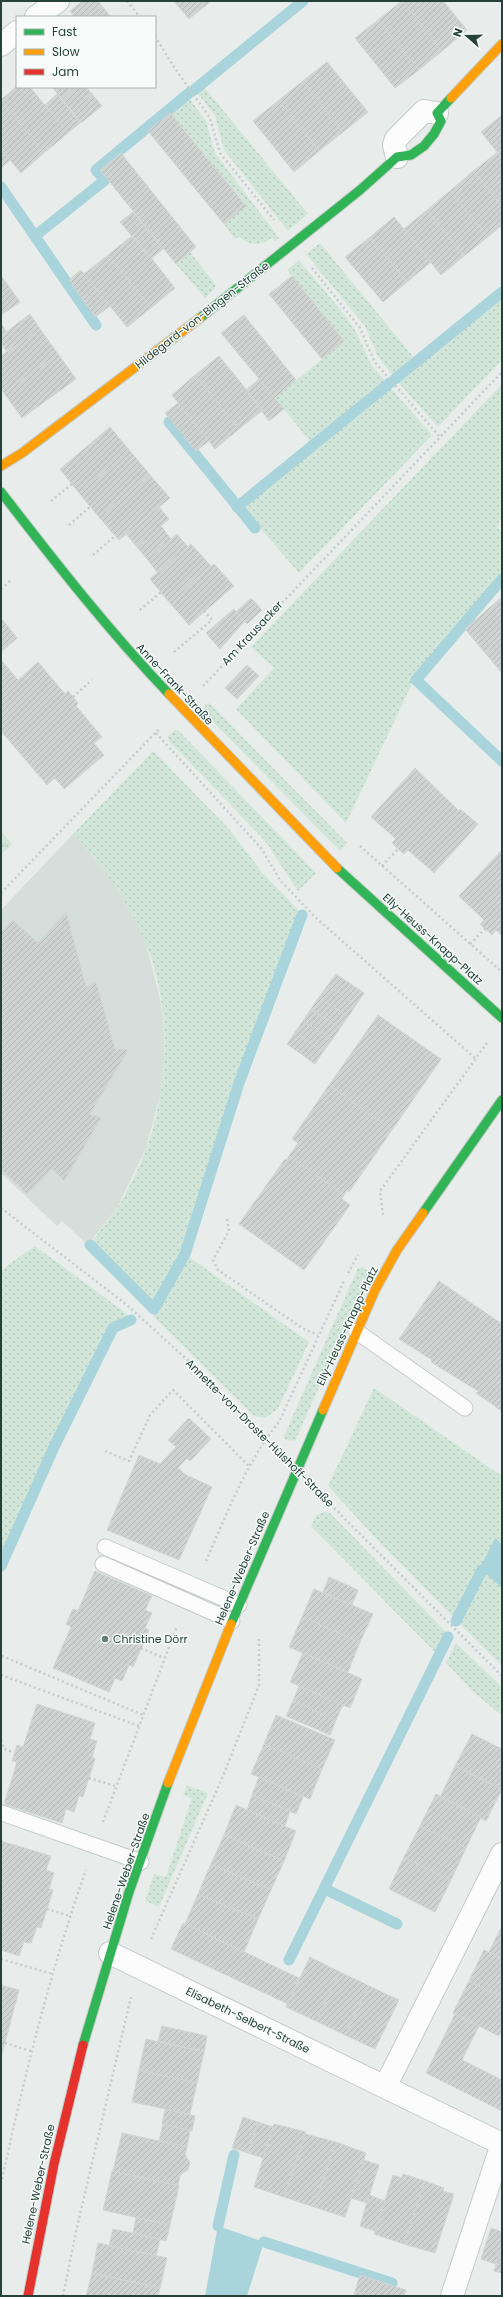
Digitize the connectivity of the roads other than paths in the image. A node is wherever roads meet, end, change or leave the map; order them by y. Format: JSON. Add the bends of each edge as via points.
{"nodes":[{"id":1,"x":58,"y":1,"type":"edge"},
{"id":2,"x":37,"y":16,"type":"edge"},
{"id":3,"x":16,"y":33,"type":"edge"},
{"id":4,"x":502,"y":44,"type":"edge"},
{"id":5,"x":1,"y":45,"type":"edge"},
{"id":6,"x":437,"y":114,"type":"joint"},
{"id":7,"x":397,"y":157,"type":"joint"},
{"id":8,"x":1,"y":466,"type":"edge"},
{"id":9,"x":1,"y":492,"type":"edge"},
{"id":10,"x":347,"y":878,"type":"joint"},
{"id":11,"x":502,"y":1018,"type":"edge"},
{"id":12,"x":502,"y":1100,"type":"edge"},
{"id":13,"x":356,"y":1331,"type":"junction"},
{"id":14,"x":465,"y":1408,"type":"dead end"},
{"id":15,"x":297,"y":1470,"type":"joint"},
{"id":16,"x":105,"y":1547,"type":"dead end"},
{"id":17,"x":103,"y":1564,"type":"dead end"},
{"id":18,"x":239,"y":1605,"type":"junction"},
{"id":19,"x":232,"y":1621,"type":"junction"},
{"id":20,"x":2,"y":1813,"type":"dead end"},
{"id":21,"x":502,"y":1854,"type":"edge"},
{"id":22,"x":141,"y":1862,"type":"junction"},
{"id":23,"x":110,"y":1953,"type":"junction"},
{"id":24,"x":386,"y":2087,"type":"junction"},
{"id":25,"x":502,"y":2144,"type":"edge"},
{"id":26,"x":28,"y":2296,"type":"edge"},
{"id":27,"x":452,"y":2296,"type":"edge"}],
"edges":[{"from":1,"to":2,"type":"street"},
{"from":3,"to":5,"type":"street"},
{"from":4,"to":6,"type":"street","name":"Hildegard-von-Bingen-Straße"},
{"from":6,"to":7,"type":"street","name":"Hildegard-von-Bingen-Straße","via":[[424,111],[396,139],[394,145]]},
{"from":7,"to":8,"type":"street","name":"Hildegard-von-Bingen-Straße","via":[[236,291],[22,453]]},
{"from":9,"to":10,"type":"street","name":"Anne-Frank-Straße","via":[[77,591],[128,651],[264,796]]},
{"from":10,"to":11,"type":"street","name":"Elly-Heuss-Knapp-Platz"},
{"from":12,"to":13,"type":"street","name":"Elly-Heuss-Knapp-Platz","via":[[397,1250]]},
{"from":13,"to":14,"type":"lane"},
{"from":13,"to":15,"type":"street","name":"Elly-Heuss-Knapp-Platz"},
{"from":15,"to":18,"type":"street","name":"Helene-Weber-Straße"},
{"from":16,"to":18,"type":"lane"},
{"from":17,"to":19,"type":"lane"},
{"from":18,"to":19,"type":"street","name":"Helene-Weber-Straße"},
{"from":19,"to":22,"type":"street","name":"Helene-Weber-Straße"},
{"from":20,"to":22,"type":"lane"},
{"from":21,"to":24,"type":"street"},
{"from":22,"to":23,"type":"street","name":"Helene-Weber-Straße"},
{"from":23,"to":24,"type":"street","name":"Elisabeth-Selbert-Straße"},
{"from":23,"to":26,"type":"street","name":"Helene-Weber-Straße","via":[[85,2035],[61,2134]]},
{"from":24,"to":25,"type":"street","name":"Elisabeth-Selbert-Straße"},
{"from":25,"to":27,"type":"street","name":"Elisabeth-Selbert-Straße"}]}
